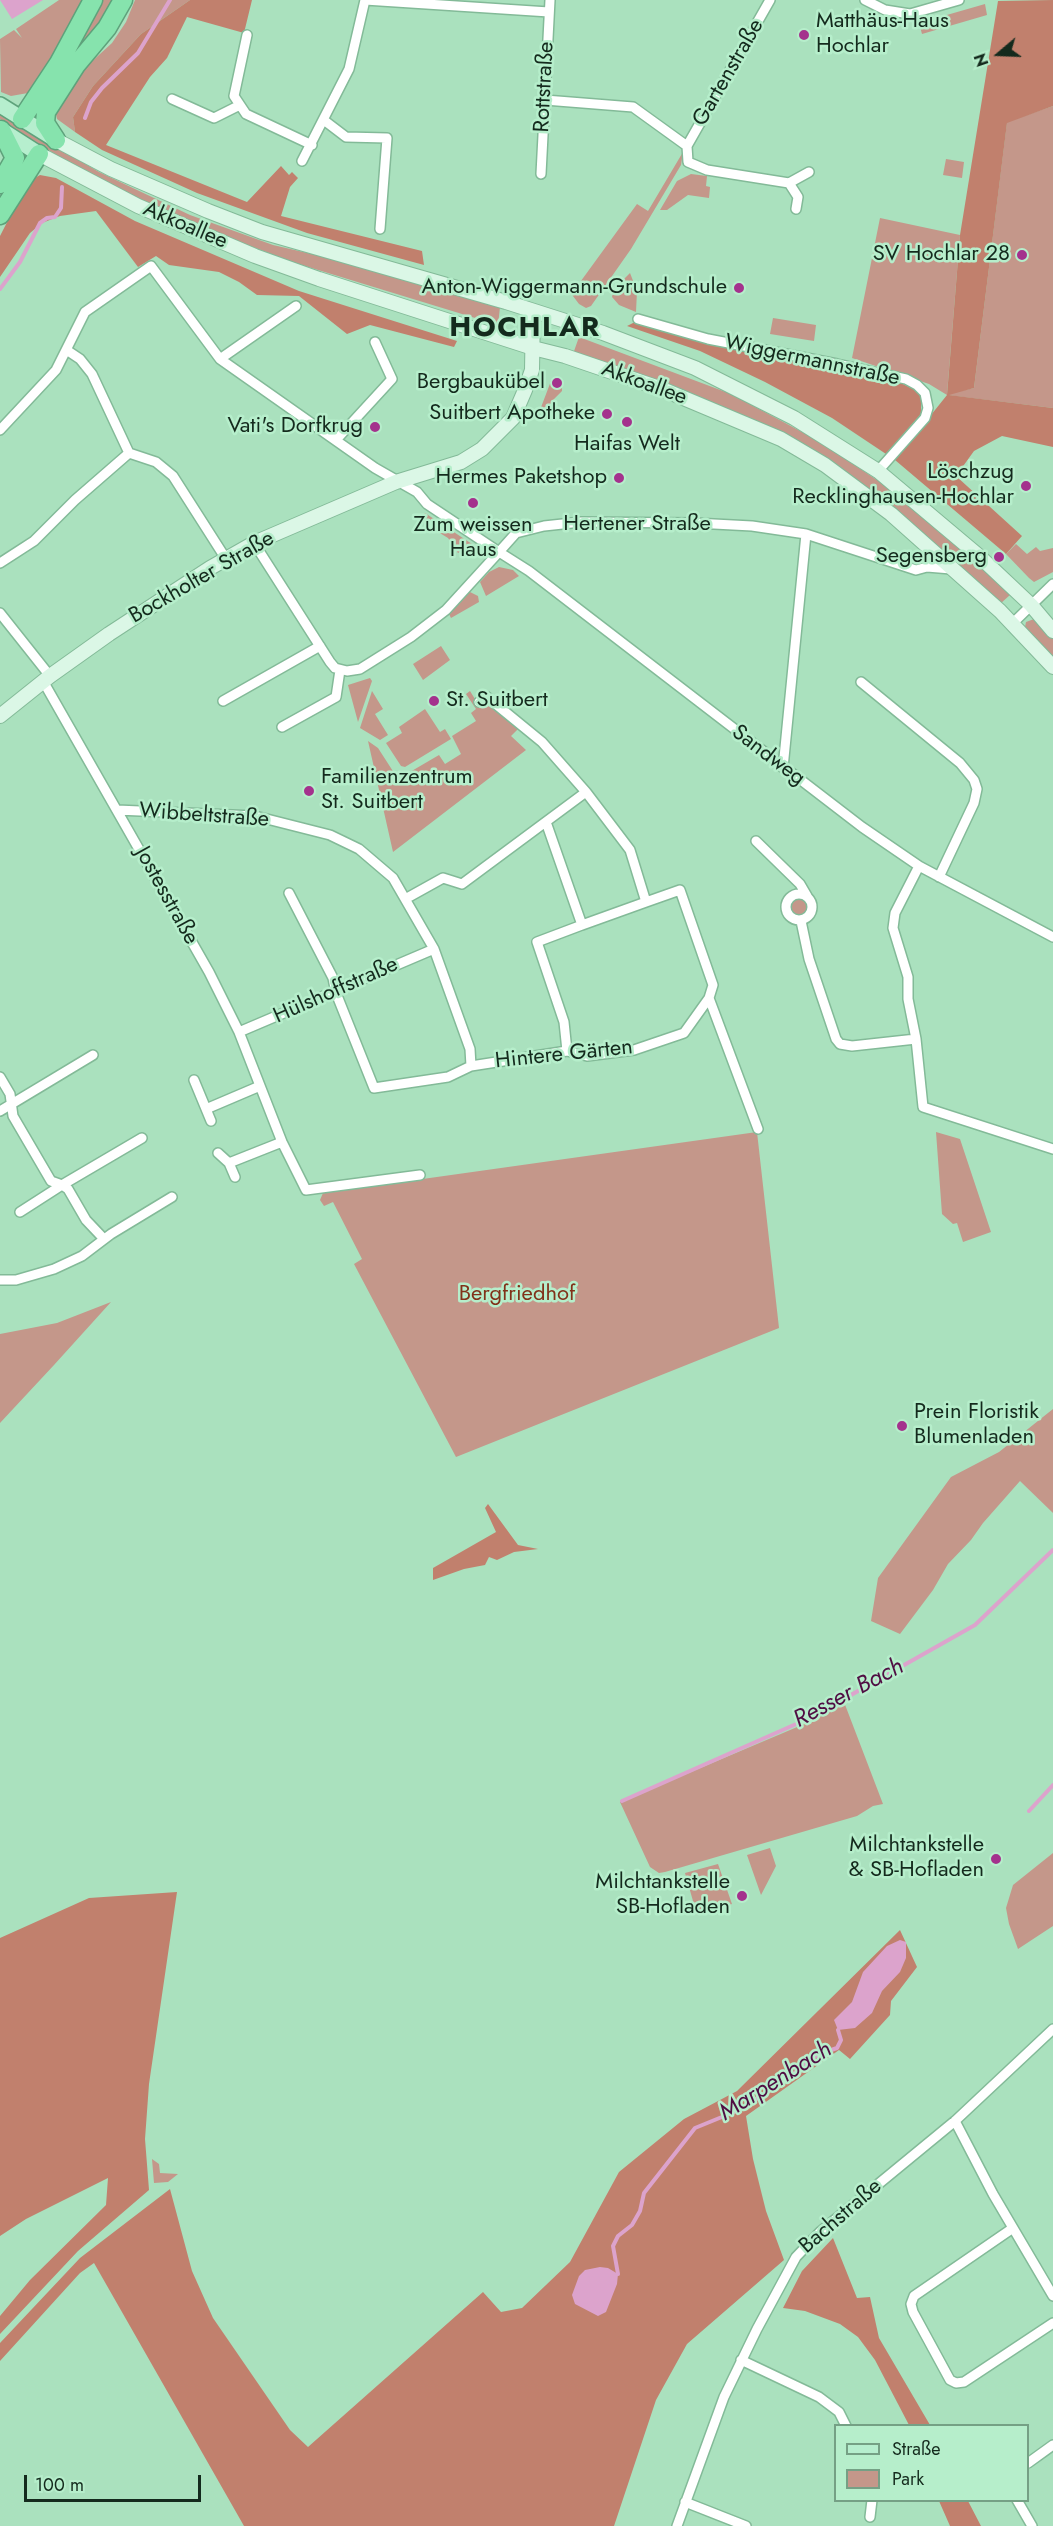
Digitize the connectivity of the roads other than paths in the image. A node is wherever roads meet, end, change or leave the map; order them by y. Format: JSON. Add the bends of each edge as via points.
{"nodes":[{"id":1,"x":93,"y":0,"type":"edge"},
{"id":2,"x":123,"y":0,"type":"edge"},
{"id":3,"x":365,"y":0,"type":"edge"},
{"id":4,"x":549,"y":0,"type":"edge"},
{"id":5,"x":770,"y":0,"type":"edge"},
{"id":6,"x":865,"y":0,"type":"edge"},
{"id":7,"x":959,"y":0,"type":"edge"},
{"id":8,"x":549,"y":12,"type":"junction"},
{"id":9,"x":247,"y":35,"type":"dead end"},
{"id":10,"x":172,"y":99,"type":"dead end"},
{"id":11,"x":545,"y":100,"type":"junction"},
{"id":12,"x":0,"y":105,"type":"edge"},
{"id":13,"x":240,"y":105,"type":"junction"},
{"id":14,"x":22,"y":119,"type":"junction"},
{"id":15,"x":325,"y":121,"type":"junction"},
{"id":16,"x":0,"y":130,"type":"edge"},
{"id":17,"x":56,"y":140,"type":"junction"},
{"id":18,"x":312,"y":145,"type":"junction"},
{"id":19,"x":687,"y":146,"type":"junction"},
{"id":20,"x":39,"y":154,"type":"junction"},
{"id":21,"x":302,"y":161,"type":"dead end"},
{"id":22,"x":809,"y":172,"type":"dead end"},
{"id":23,"x":541,"y":174,"type":"dead end"},
{"id":24,"x":789,"y":183,"type":"junction"},
{"id":25,"x":0,"y":184,"type":"edge"},
{"id":26,"x":796,"y":209,"type":"dead end"},
{"id":27,"x":0,"y":215,"type":"edge"},
{"id":28,"x":380,"y":230,"type":"dead end"},
{"id":29,"x":296,"y":306,"type":"dead end"},
{"id":30,"x":533,"y":311,"type":"junction"},
{"id":31,"x":638,"y":319,"type":"dead end"},
{"id":32,"x":375,"y":342,"type":"dead end"},
{"id":33,"x":533,"y":348,"type":"junction"},
{"id":34,"x":68,"y":351,"type":"junction"},
{"id":35,"x":220,"y":359,"type":"junction"},
{"id":36,"x":0,"y":430,"type":"edge"},
{"id":37,"x":336,"y":440,"type":"junction"},
{"id":38,"x":129,"y":453,"type":"junction"},
{"id":39,"x":878,"y":471,"type":"junction"},
{"id":40,"x":396,"y":482,"type":"junction"},
{"id":41,"x":806,"y":534,"type":"junction"},
{"id":42,"x":254,"y":543,"type":"junction"},
{"id":43,"x":499,"y":552,"type":"junction"},
{"id":44,"x":226,"y":559,"type":"junction"},
{"id":45,"x":0,"y":563,"type":"edge"},
{"id":46,"x":953,"y":570,"type":"junction"},
{"id":47,"x":1053,"y":584,"type":"edge"},
{"id":48,"x":1030,"y":605,"type":"junction"},
{"id":49,"x":0,"y":613,"type":"edge"},
{"id":50,"x":1012,"y":624,"type":"junction"},
{"id":51,"x":1053,"y":631,"type":"edge"},
{"id":52,"x":320,"y":646,"type":"junction"},
{"id":53,"x":1053,"y":668,"type":"edge"},
{"id":54,"x":340,"y":670,"type":"junction"},
{"id":55,"x":46,"y":678,"type":"junction"},
{"id":56,"x":861,"y":682,"type":"dead end"},
{"id":57,"x":223,"y":701,"type":"dead end"},
{"id":58,"x":479,"y":702,"type":"dead end"},
{"id":59,"x":0,"y":716,"type":"edge"},
{"id":60,"x":282,"y":727,"type":"dead end"},
{"id":61,"x":783,"y":768,"type":"junction"},
{"id":62,"x":586,"y":792,"type":"junction"},
{"id":63,"x":117,"y":810,"type":"junction"},
{"id":64,"x":546,"y":822,"type":"junction"},
{"id":65,"x":756,"y":841,"type":"dead end"},
{"id":66,"x":919,"y":866,"type":"junction"},
{"id":67,"x":939,"y":877,"type":"junction"},
{"id":68,"x":289,"y":893,"type":"dead end"},
{"id":69,"x":807,"y":896,"type":"junction"},
{"id":70,"x":407,"y":898,"type":"junction"},
{"id":71,"x":646,"y":902,"type":"junction"},
{"id":72,"x":801,"y":921,"type":"junction"},
{"id":73,"x":582,"y":925,"type":"junction"},
{"id":74,"x":1053,"y":937,"type":"edge"},
{"id":75,"x":434,"y":949,"type":"junction"},
{"id":76,"x":336,"y":993,"type":"junction"},
{"id":77,"x":710,"y":998,"type":"junction"},
{"id":78,"x":239,"y":1032,"type":"junction"},
{"id":79,"x":916,"y":1039,"type":"junction"},
{"id":80,"x":567,"y":1051,"type":"junction"},
{"id":81,"x":93,"y":1055,"type":"dead end"},
{"id":82,"x":471,"y":1066,"type":"junction"},
{"id":83,"x":0,"y":1077,"type":"edge"},
{"id":84,"x":194,"y":1080,"type":"dead end"},
{"id":85,"x":260,"y":1086,"type":"junction"},
{"id":86,"x":12,"y":1104,"type":"junction"},
{"id":87,"x":206,"y":1109,"type":"junction"},
{"id":88,"x":0,"y":1111,"type":"edge"},
{"id":89,"x":211,"y":1121,"type":"dead end"},
{"id":90,"x":758,"y":1129,"type":"dead end"},
{"id":91,"x":142,"y":1138,"type":"dead end"},
{"id":92,"x":282,"y":1142,"type":"junction"},
{"id":93,"x":1053,"y":1149,"type":"edge"},
{"id":94,"x":218,"y":1153,"type":"dead end"},
{"id":95,"x":229,"y":1163,"type":"junction"},
{"id":96,"x":420,"y":1175,"type":"dead end"},
{"id":97,"x":235,"y":1177,"type":"dead end"},
{"id":98,"x":62,"y":1185,"type":"junction"},
{"id":99,"x":172,"y":1197,"type":"dead end"},
{"id":100,"x":20,"y":1212,"type":"dead end"},
{"id":101,"x":104,"y":1239,"type":"junction"},
{"id":102,"x":0,"y":1280,"type":"edge"},
{"id":103,"x":1053,"y":2029,"type":"edge"},
{"id":104,"x":955,"y":2121,"type":"junction"},
{"id":105,"x":1013,"y":2228,"type":"junction"},
{"id":106,"x":1053,"y":2296,"type":"edge"},
{"id":107,"x":1053,"y":2323,"type":"edge"},
{"id":108,"x":741,"y":2360,"type":"junction"},
{"id":109,"x":845,"y":2424,"type":"edge"},
{"id":110,"x":1053,"y":2445,"type":"edge"},
{"id":111,"x":1029,"y":2462,"type":"edge"},
{"id":112,"x":685,"y":2502,"type":"junction"},
{"id":113,"x":872,"y":2502,"type":"edge"},
{"id":114,"x":1018,"y":2502,"type":"edge"},
{"id":115,"x":870,"y":2517,"type":"dead end"},
{"id":116,"x":677,"y":2526,"type":"edge"},
{"id":117,"x":746,"y":2526,"type":"edge"},
{"id":118,"x":1032,"y":2526,"type":"edge"}],
"edges":[{"from":1,"to":14,"type":"highway"},
{"from":2,"to":17,"type":"highway","via":[[46,112],[45,123]]},
{"from":3,"to":8,"type":"street"},
{"from":3,"to":15,"type":"street","via":[[349,69]]},
{"from":4,"to":8,"type":"street","name":"Rottstraße"},
{"from":5,"to":19,"type":"street","name":"Gartenstraße"},
{"from":6,"to":7,"type":"street","via":[[885,10],[910,14]]},
{"from":8,"to":11,"type":"street","name":"Rottstraße"},
{"from":9,"to":13,"type":"street","via":[[234,96]]},
{"from":10,"to":13,"type":"street","via":[[214,118]]},
{"from":11,"to":19,"type":"street","name":"Gartenstraße","via":[[633,107]]},
{"from":11,"to":23,"type":"street","name":"Rottstraße"},
{"from":12,"to":14,"type":"main road"},
{"from":13,"to":18,"type":"street","via":[[246,114]]},
{"from":14,"to":17,"type":"main road"},
{"from":15,"to":18,"type":"street"},
{"from":15,"to":28,"type":"street","via":[[346,137],[387,138]]},
{"from":16,"to":20,"type":"main road"},
{"from":16,"to":25,"type":"highway","via":[[15,158]]},
{"from":17,"to":30,"type":"main road","name":"Akkoallee","via":[[111,169],[262,231]]},
{"from":18,"to":21,"type":"street"},
{"from":19,"to":24,"type":"street","name":"Gartenstraße","via":[[688,162],[707,170]]},
{"from":20,"to":27,"type":"highway"},
{"from":20,"to":33,"type":"main road","name":"Akkoallee","via":[[138,206],[255,256]]},
{"from":22,"to":24,"type":"street"},
{"from":24,"to":26,"type":"street","via":[[798,197]]},
{"from":29,"to":35,"type":"street"},
{"from":30,"to":33,"type":"main road"},
{"from":30,"to":39,"type":"main road","name":"Akkoallee","via":[[695,368],[794,418]]},
{"from":31,"to":39,"type":"street","name":"Wiggermannstraße","via":[[708,339],[906,379],[917,385],[925,393],[925,418]]},
{"from":32,"to":37,"type":"street","via":[[392,379]]},
{"from":33,"to":40,"type":"main road","name":"Bockholter Straße","via":[[532,370],[513,418],[482,449],[470,457]]},
{"from":33,"to":46,"type":"main road","name":"Akkoallee","via":[[662,389],[781,439],[852,484]]},
{"from":34,"to":35,"type":"street","via":[[85,312],[151,266]]},
{"from":34,"to":36,"type":"street","via":[[57,370]]},
{"from":34,"to":38,"type":"street","via":[[92,374]]},
{"from":35,"to":37,"type":"street"},
{"from":37,"to":40,"type":"street"},
{"from":38,"to":44,"type":"street","via":[[156,462],[173,476]]},
{"from":38,"to":45,"type":"street","via":[[34,541]]},
{"from":39,"to":48,"type":"main road","name":"Akkoallee","via":[[979,556]]},
{"from":40,"to":42,"type":"main road","name":"Bockholter Straße"},
{"from":40,"to":43,"type":"street","via":[[417,492],[427,504]]},
{"from":41,"to":43,"type":"street","name":"Hertener Straße","via":[[741,525],[581,522],[516,533]]},
{"from":41,"to":46,"type":"street","name":"Hertener Straße","via":[[916,570]]},
{"from":41,"to":61,"type":"street"},
{"from":42,"to":44,"type":"main road","name":"Bockholter Straße"},
{"from":42,"to":52,"type":"street"},
{"from":43,"to":54,"type":"street","name":"Hertener Straße","via":[[446,610],[411,637],[360,669]]},
{"from":43,"to":61,"type":"street","name":"Sandweg","via":[[539,578]]},
{"from":44,"to":55,"type":"main road","name":"Bockholter Straße"},
{"from":46,"to":50,"type":"main road","name":"Akkoallee"},
{"from":47,"to":48,"type":"street"},
{"from":48,"to":50,"type":"street"},
{"from":48,"to":51,"type":"main road","name":"Akkoallee"},
{"from":49,"to":55,"type":"street","name":"Jostesstraße"},
{"from":50,"to":53,"type":"main road","name":"Akkoallee"},
{"from":52,"to":54,"type":"street"},
{"from":52,"to":57,"type":"street"},
{"from":54,"to":60,"type":"street","via":[[336,697]]},
{"from":55,"to":59,"type":"main road","name":"Bockholter Straße"},
{"from":55,"to":63,"type":"street","name":"Jostesstraße"},
{"from":56,"to":67,"type":"street","via":[[960,763],[974,780],[974,802]]},
{"from":58,"to":62,"type":"street","via":[[487,696],[542,742]]},
{"from":61,"to":66,"type":"street","name":"Sandweg"},
{"from":62,"to":64,"type":"street"},
{"from":62,"to":71,"type":"street","via":[[630,850]]},
{"from":63,"to":70,"type":"street","name":"Wibbeltstraße","via":[[255,816],[330,835],[376,862]]},
{"from":63,"to":78,"type":"street","name":"Jostesstraße"},
{"from":64,"to":70,"type":"street","via":[[462,884],[443,878]]},
{"from":64,"to":73,"type":"street"},
{"from":65,"to":69,"type":"street","via":[[800,884]]},
{"from":66,"to":67,"type":"street","name":"Sandweg"},
{"from":66,"to":79,"type":"street","via":[[895,913],[893,928],[908,977]]},
{"from":67,"to":74,"type":"street","name":"Sandweg"},
{"from":68,"to":76,"type":"street","via":[[333,978]]},
{"from":69,"to":72,"type":"street","via":[[811,914]]},
{"from":69,"to":72,"type":"street","via":[[792,896],[787,901],[788,915]]},
{"from":70,"to":75,"type":"street","name":"Wibbeltstraße"},
{"from":71,"to":73,"type":"street"},
{"from":71,"to":77,"type":"street","via":[[680,890],[713,985]]},
{"from":72,"to":79,"type":"street","via":[[809,959],[840,1044]]},
{"from":73,"to":80,"type":"street","via":[[537,942],[564,1022]]},
{"from":75,"to":76,"type":"street","name":"Hülshoffstraße","via":[[349,983]]},
{"from":75,"to":82,"type":"street","name":"Wibbeltstraße","via":[[470,1049]]},
{"from":76,"to":78,"type":"street","name":"Hülshoffstraße"},
{"from":76,"to":82,"type":"street","name":"Hintere Gärten","via":[[374,1088],[448,1077]]},
{"from":77,"to":80,"type":"street","name":"Hintere Gärten","via":[[684,1033],[634,1050],[587,1056]]},
{"from":77,"to":90,"type":"street"},
{"from":78,"to":85,"type":"street","name":"Jostesstraße"},
{"from":79,"to":93,"type":"street","via":[[922,1107]]},
{"from":80,"to":82,"type":"street","name":"Hintere Gärten"},
{"from":81,"to":86,"type":"street"},
{"from":83,"to":86,"type":"street"},
{"from":84,"to":87,"type":"street"},
{"from":85,"to":87,"type":"street"},
{"from":85,"to":92,"type":"street","name":"Jostesstraße"},
{"from":86,"to":88,"type":"street"},
{"from":86,"to":98,"type":"street","via":[[13,1116],[51,1181]]},
{"from":87,"to":89,"type":"street"},
{"from":91,"to":98,"type":"street"},
{"from":92,"to":95,"type":"street"},
{"from":92,"to":96,"type":"street","name":"Jostesstraße","via":[[306,1190]]},
{"from":94,"to":95,"type":"street"},
{"from":95,"to":97,"type":"street"},
{"from":98,"to":100,"type":"street"},
{"from":98,"to":101,"type":"street"},
{"from":99,"to":101,"type":"street"},
{"from":101,"to":102,"type":"street","via":[[82,1256],[54,1269],[16,1280]]},
{"from":103,"to":104,"type":"street","name":"Bachstraße"},
{"from":104,"to":105,"type":"street"},
{"from":104,"to":108,"type":"street","name":"Bachstraße","via":[[820,2232],[796,2257]]},
{"from":105,"to":106,"type":"street"},
{"from":105,"to":107,"type":"street","via":[[914,2296],[913,2312],[950,2380],[956,2384]]},
{"from":108,"to":109,"type":"street","via":[[819,2397],[839,2412]]},
{"from":108,"to":112,"type":"street","name":"Bachstraße"},
{"from":110,"to":111,"type":"street"},
{"from":112,"to":116,"type":"street","name":"Bachstraße"},
{"from":112,"to":117,"type":"street"},
{"from":113,"to":115,"type":"street"},
{"from":114,"to":118,"type":"street"}]}
